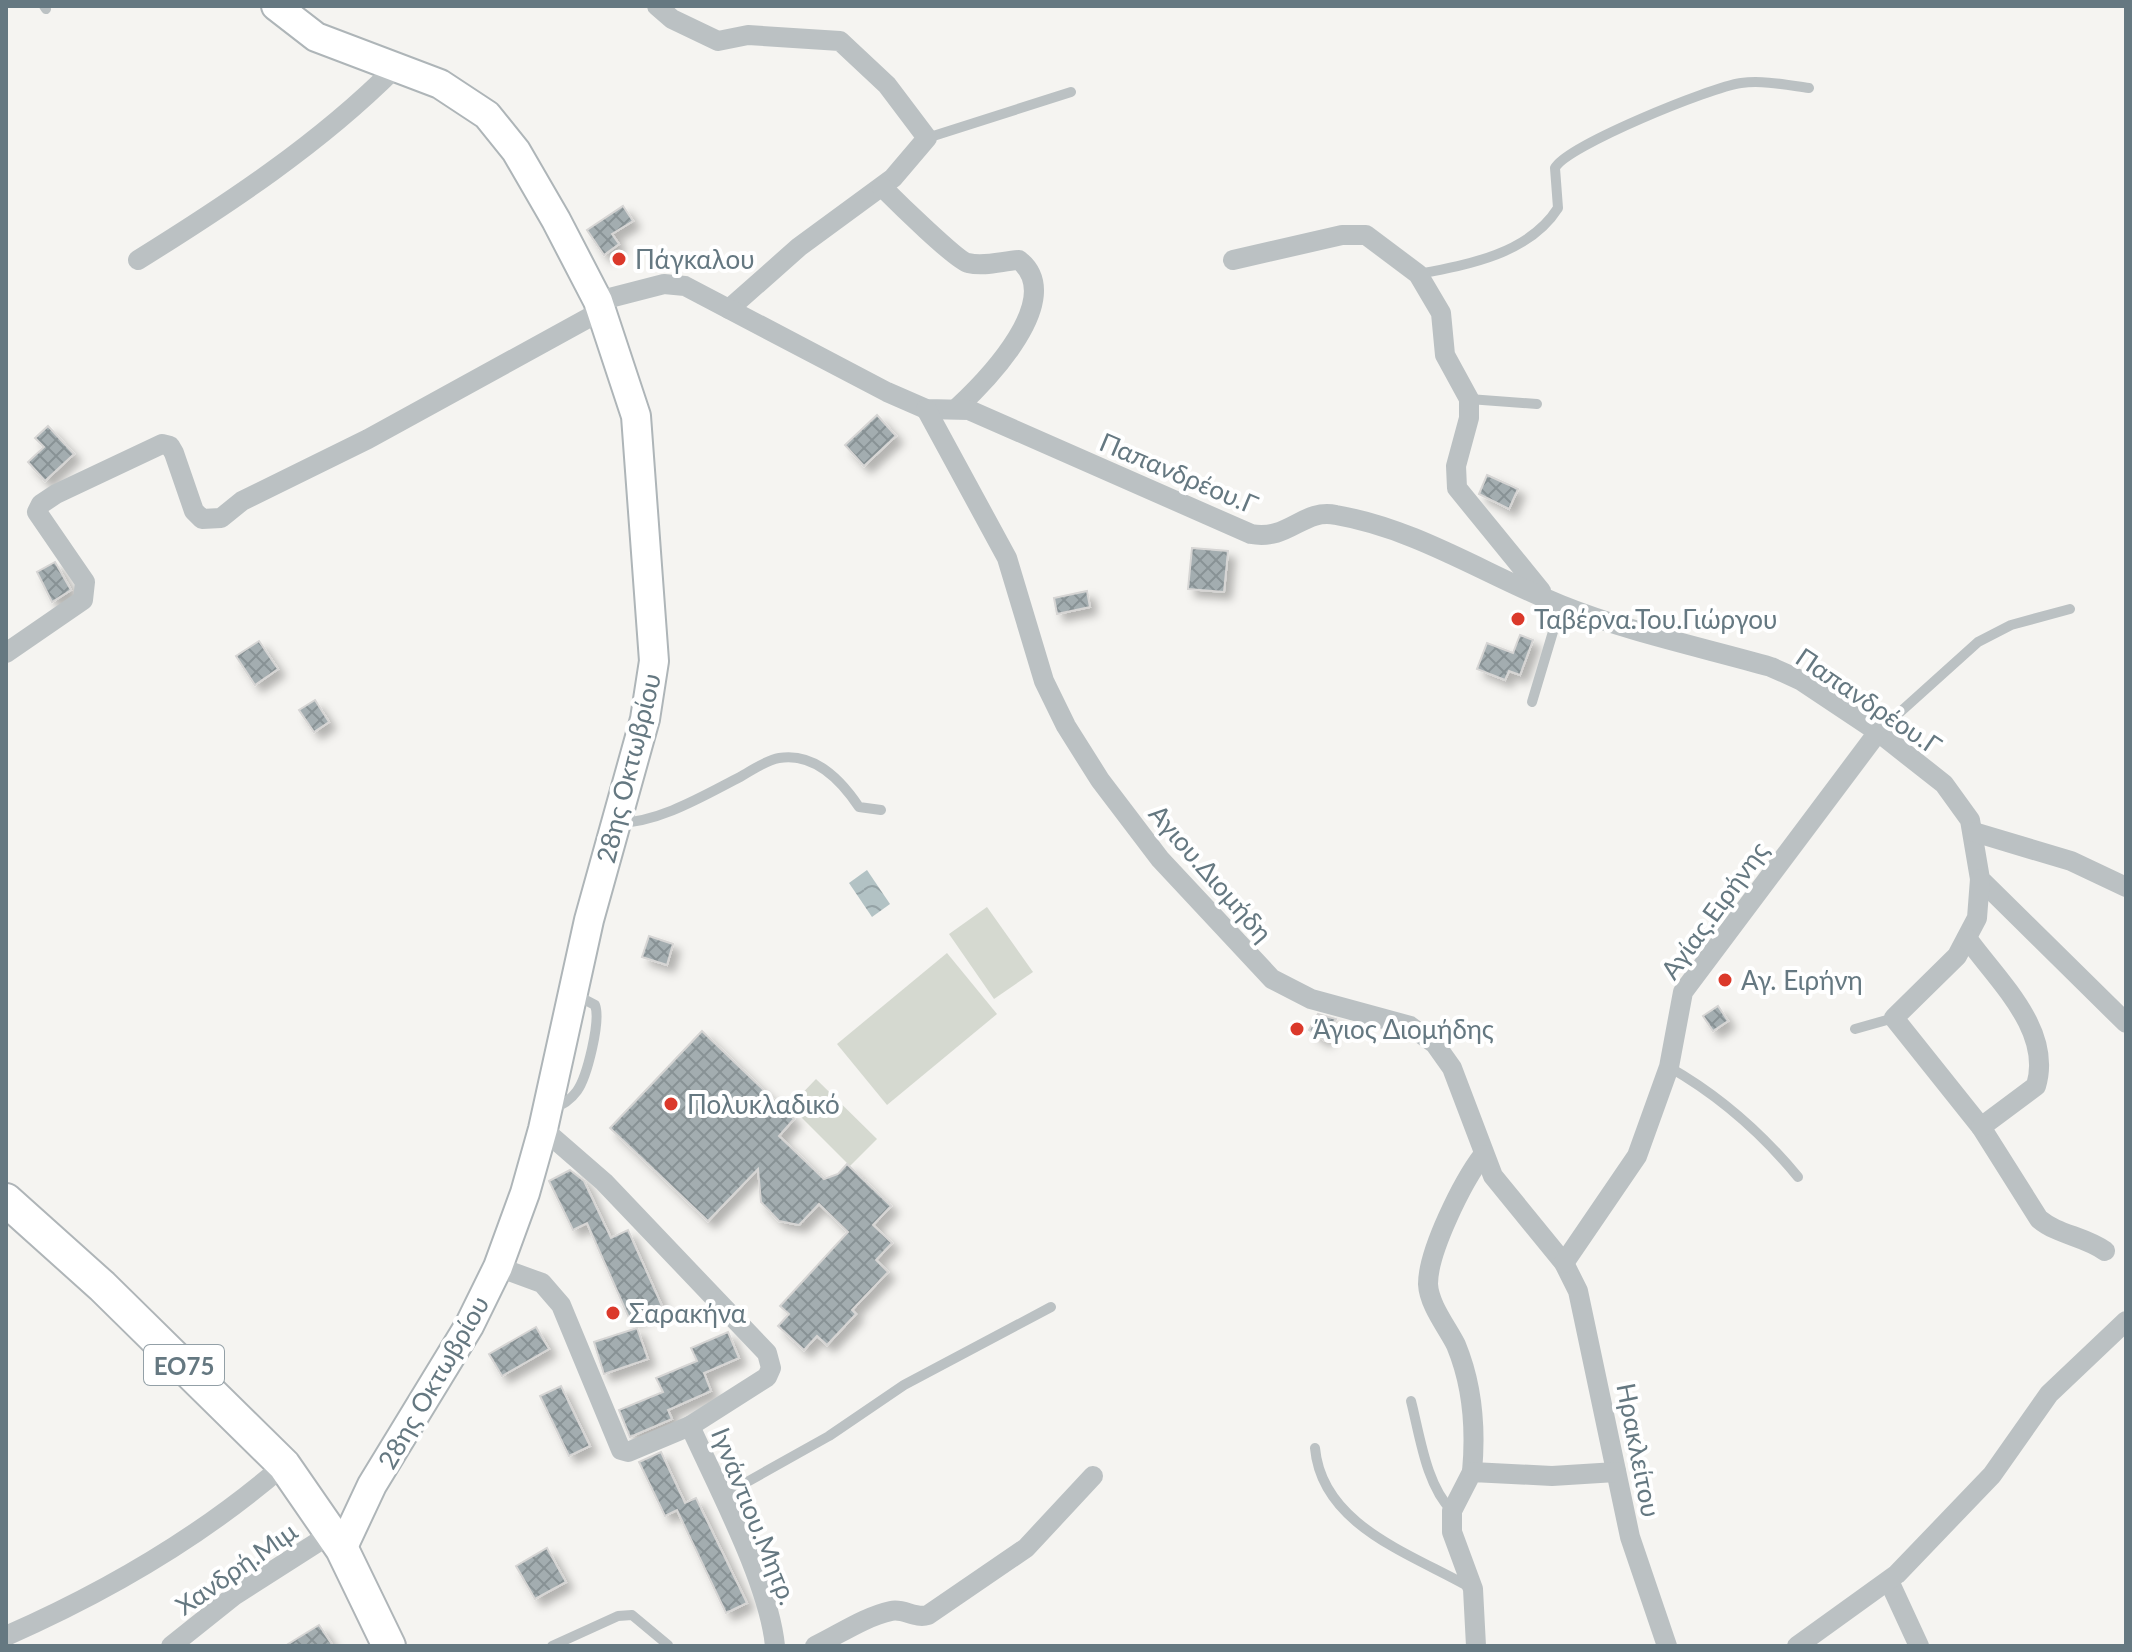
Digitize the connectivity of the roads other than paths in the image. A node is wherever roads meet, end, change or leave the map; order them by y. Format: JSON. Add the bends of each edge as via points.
{"nodes":[{"id":1,"x":276,"y":6,"type":"edge"},
{"id":2,"x":657,"y":6,"type":"edge"},
{"id":3,"x":394,"y":69,"type":"junction"},
{"id":4,"x":1809,"y":88,"type":"dead end"},
{"id":5,"x":1071,"y":92,"type":"dead end"},
{"id":6,"x":927,"y":138,"type":"junction"},
{"id":7,"x":882,"y":187,"type":"junction"},
{"id":8,"x":138,"y":260,"type":"dead end"},
{"id":9,"x":1233,"y":260,"type":"dead end"},
{"id":10,"x":1418,"y":274,"type":"junction"},
{"id":11,"x":600,"y":306,"type":"junction"},
{"id":12,"x":729,"y":309,"type":"junction"},
{"id":13,"x":1469,"y":399,"type":"junction"},
{"id":14,"x":1537,"y":404,"type":"dead end"},
{"id":15,"x":958,"y":407,"type":"junction"},
{"id":16,"x":926,"y":409,"type":"junction"},
{"id":17,"x":1553,"y":601,"type":"junction"},
{"id":18,"x":2070,"y":609,"type":"dead end"},
{"id":19,"x":6,"y":653,"type":"edge"},
{"id":20,"x":1532,"y":702,"type":"dead end"},
{"id":21,"x":1878,"y":732,"type":"junction"},
{"id":22,"x":881,"y":810,"type":"dead end"},
{"id":23,"x":616,"y":823,"type":"junction"},
{"id":24,"x":1974,"y":832,"type":"junction"},
{"id":25,"x":1980,"y":879,"type":"junction"},
{"id":26,"x":2126,"y":887,"type":"edge"},
{"id":27,"x":1967,"y":938,"type":"junction"},
{"id":28,"x":1894,"y":1018,"type":"junction"},
{"id":29,"x":2126,"y":1023,"type":"edge"},
{"id":30,"x":1855,"y":1029,"type":"dead end"},
{"id":31,"x":1669,"y":1067,"type":"junction"},
{"id":32,"x":545,"y":1121,"type":"junction"},
{"id":33,"x":1981,"y":1127,"type":"junction"},
{"id":34,"x":1483,"y":1155,"type":"junction"},
{"id":35,"x":1798,"y":1177,"type":"dead end"},
{"id":36,"x":6,"y":1200,"type":"edge"},
{"id":37,"x":2105,"y":1251,"type":"dead end"},
{"id":38,"x":1564,"y":1263,"type":"junction"},
{"id":39,"x":498,"y":1267,"type":"junction"},
{"id":40,"x":1051,"y":1307,"type":"dead end"},
{"id":41,"x":2126,"y":1321,"type":"edge"},
{"id":42,"x":1411,"y":1401,"type":"dead end"},
{"id":43,"x":690,"y":1426,"type":"junction"},
{"id":44,"x":1315,"y":1448,"type":"dead end"},
{"id":45,"x":284,"y":1465,"type":"junction"},
{"id":46,"x":1472,"y":1472,"type":"junction"},
{"id":47,"x":1616,"y":1472,"type":"junction"},
{"id":48,"x":1093,"y":1476,"type":"dead end"},
{"id":49,"x":722,"y":1496,"type":"junction"},
{"id":50,"x":1452,"y":1511,"type":"junction"},
{"id":51,"x":337,"y":1541,"type":"junction"},
{"id":52,"x":1889,"y":1581,"type":"junction"},
{"id":53,"x":1473,"y":1589,"type":"junction"},
{"id":54,"x":6,"y":1636,"type":"edge"},
{"id":55,"x":668,"y":1645,"type":"edge"},
{"id":56,"x":171,"y":1646,"type":"edge"},
{"id":57,"x":389,"y":1646,"type":"edge"},
{"id":58,"x":552,"y":1646,"type":"edge"},
{"id":59,"x":775,"y":1646,"type":"edge"},
{"id":60,"x":815,"y":1646,"type":"edge"},
{"id":61,"x":1476,"y":1646,"type":"edge"},
{"id":62,"x":1667,"y":1646,"type":"edge"},
{"id":63,"x":1797,"y":1646,"type":"edge"},
{"id":64,"x":1919,"y":1646,"type":"edge"}],
"edges":[{"from":1,"to":3,"type":"main road","name":"28ης Οκτωβρίου","via":[[316,37]]},
{"from":2,"to":6,"type":"street","via":[[718,41],[748,35],[840,41],[887,85]]},
{"from":3,"to":8,"type":"street","via":[[298,151]]},
{"from":3,"to":11,"type":"main road","name":"28ης Οκτωβρίου","via":[[448,88],[493,121],[540,192]]},
{"from":4,"to":10,"type":"lane","via":[[1741,83],[1707,92],[1573,150],[1555,168],[1558,208],[1541,227],[1492,256]]},
{"from":5,"to":6,"type":"lane"},
{"from":6,"to":7,"type":"street"},
{"from":7,"to":12,"type":"street","via":[[799,247]]},
{"from":7,"to":15,"type":"street","via":[[955,257],[973,264],[1019,260],[1032,275],[1031,311],[1004,357]]},
{"from":9,"to":10,"type":"street","via":[[1342,235],[1366,235]]},
{"from":10,"to":13,"type":"street","via":[[1441,313],[1445,355]]},
{"from":11,"to":12,"type":"street","name":"Παπανδρέου.Γ","via":[[634,290],[676,284]]},
{"from":11,"to":19,"type":"street","name":"Παπανδρέου.Γ","via":[[368,439],[242,501],[221,518],[202,519],[194,511],[174,453],[162,444],[56,494],[37,512],[85,582],[83,600]]},
{"from":11,"to":23,"type":"main road","name":"28ης Οκτωβρίου","via":[[636,416],[654,661],[645,719]]},
{"from":12,"to":16,"type":"street","name":"Παπανδρέου.Γ"},
{"from":13,"to":14,"type":"lane"},
{"from":13,"to":17,"type":"street","via":[[1457,488]]},
{"from":15,"to":16,"type":"street","name":"Παπανδρέου.Γ"},
{"from":15,"to":17,"type":"street","name":"Παπανδρέου.Γ","via":[[1251,534],[1274,536],[1319,514],[1337,515],[1423,541]]},
{"from":16,"to":34,"type":"street","name":"Αγιου.Διομήδη","via":[[1007,558],[1044,681],[1100,780],[1160,859],[1272,979],[1311,999],[1410,1026],[1435,1044],[1452,1068]]},
{"from":17,"to":20,"type":"lane"},
{"from":17,"to":21,"type":"street","name":"Παπανδρέου.Γ","via":[[1771,667]]},
{"from":18,"to":21,"type":"lane","via":[[2011,625],[1978,642]]},
{"from":21,"to":24,"type":"street","name":"Παπανδρέου.Γ","via":[[1944,784]]},
{"from":21,"to":31,"type":"street","name":"Αγίας.Ειρήνης","via":[[1683,992]]},
{"from":22,"to":23,"type":"lane","via":[[859,807],[834,774],[812,762],[778,758],[681,805]]},
{"from":23,"to":32,"type":"main road","name":"28ης Οκτωβρίου","via":[[571,992]]},
{"from":24,"to":25,"type":"street"},
{"from":24,"to":26,"type":"street","via":[[2071,861]]},
{"from":25,"to":27,"type":"street","via":[[1977,918]]},
{"from":25,"to":29,"type":"street"},
{"from":27,"to":28,"type":"street","via":[[1957,956]]},
{"from":27,"to":33,"type":"street","via":[[2024,1016],[2041,1055],[2036,1086]]},
{"from":28,"to":30,"type":"lane"},
{"from":28,"to":33,"type":"street"},
{"from":31,"to":35,"type":"lane","via":[[1707,1088],[1765,1136]]},
{"from":31,"to":38,"type":"street","name":"Αγίας.Ειρήνης","via":[[1637,1156]]},
{"from":32,"to":39,"type":"main road","name":"28ης Οκτωβρίου"},
{"from":32,"to":43,"type":"street","via":[[767,1353],[767,1377]]},
{"from":33,"to":37,"type":"street","via":[[2039,1219]]},
{"from":34,"to":38,"type":"street","name":"Αγιου.Διομήδη","via":[[1505,1195]]},
{"from":34,"to":46,"type":"street","via":[[1465,1178],[1428,1282],[1464,1370],[1475,1432]]},
{"from":36,"to":45,"type":"main road","number":"ΕΟ75"},
{"from":38,"to":47,"type":"street","name":"Ηρακλείτου","via":[[1578,1291]]},
{"from":39,"to":43,"type":"street","name":"Ιγνάντιου.Μητρ.","via":[[542,1283],[561,1305],[621,1450],[628,1452]]},
{"from":39,"to":51,"type":"main road","name":"28ης Οκτωβρίου","via":[[454,1354]]},
{"from":40,"to":49,"type":"lane","via":[[945,1361],[829,1436]]},
{"from":41,"to":52,"type":"street","via":[[2049,1394],[1992,1475]]},
{"from":42,"to":50,"type":"lane","via":[[1427,1463],[1442,1502]]},
{"from":43,"to":49,"type":"street","name":"Ιγνάντιου.Μητρ."},
{"from":44,"to":53,"type":"lane","via":[[1316,1467],[1328,1492],[1360,1527]]},
{"from":45,"to":51,"type":"main road","number":"ΕΟ75"},
{"from":45,"to":54,"type":"street","via":[[221,1519],[79,1604]]},
{"from":46,"to":47,"type":"street"},
{"from":46,"to":50,"type":"street"},
{"from":47,"to":62,"type":"street","name":"Ηρακλείτου","via":[[1630,1537]]},
{"from":48,"to":60,"type":"street","via":[[1026,1548],[928,1615],[919,1618],[896,1609]]},
{"from":49,"to":59,"type":"street","name":"Ιγνάντιου.Μητρ.","via":[[770,1615]]},
{"from":50,"to":53,"type":"street","via":[[1452,1532]]},
{"from":51,"to":56,"type":"street","name":"Χανδρή.Μιμ","via":[[235,1595]]},
{"from":51,"to":57,"type":"main road","number":"ΕΟ75"},
{"from":52,"to":63,"type":"street"},
{"from":52,"to":64,"type":"street"},
{"from":53,"to":61,"type":"street"},
{"from":55,"to":58,"type":"lane","via":[[632,1615],[618,1616]]}]}
